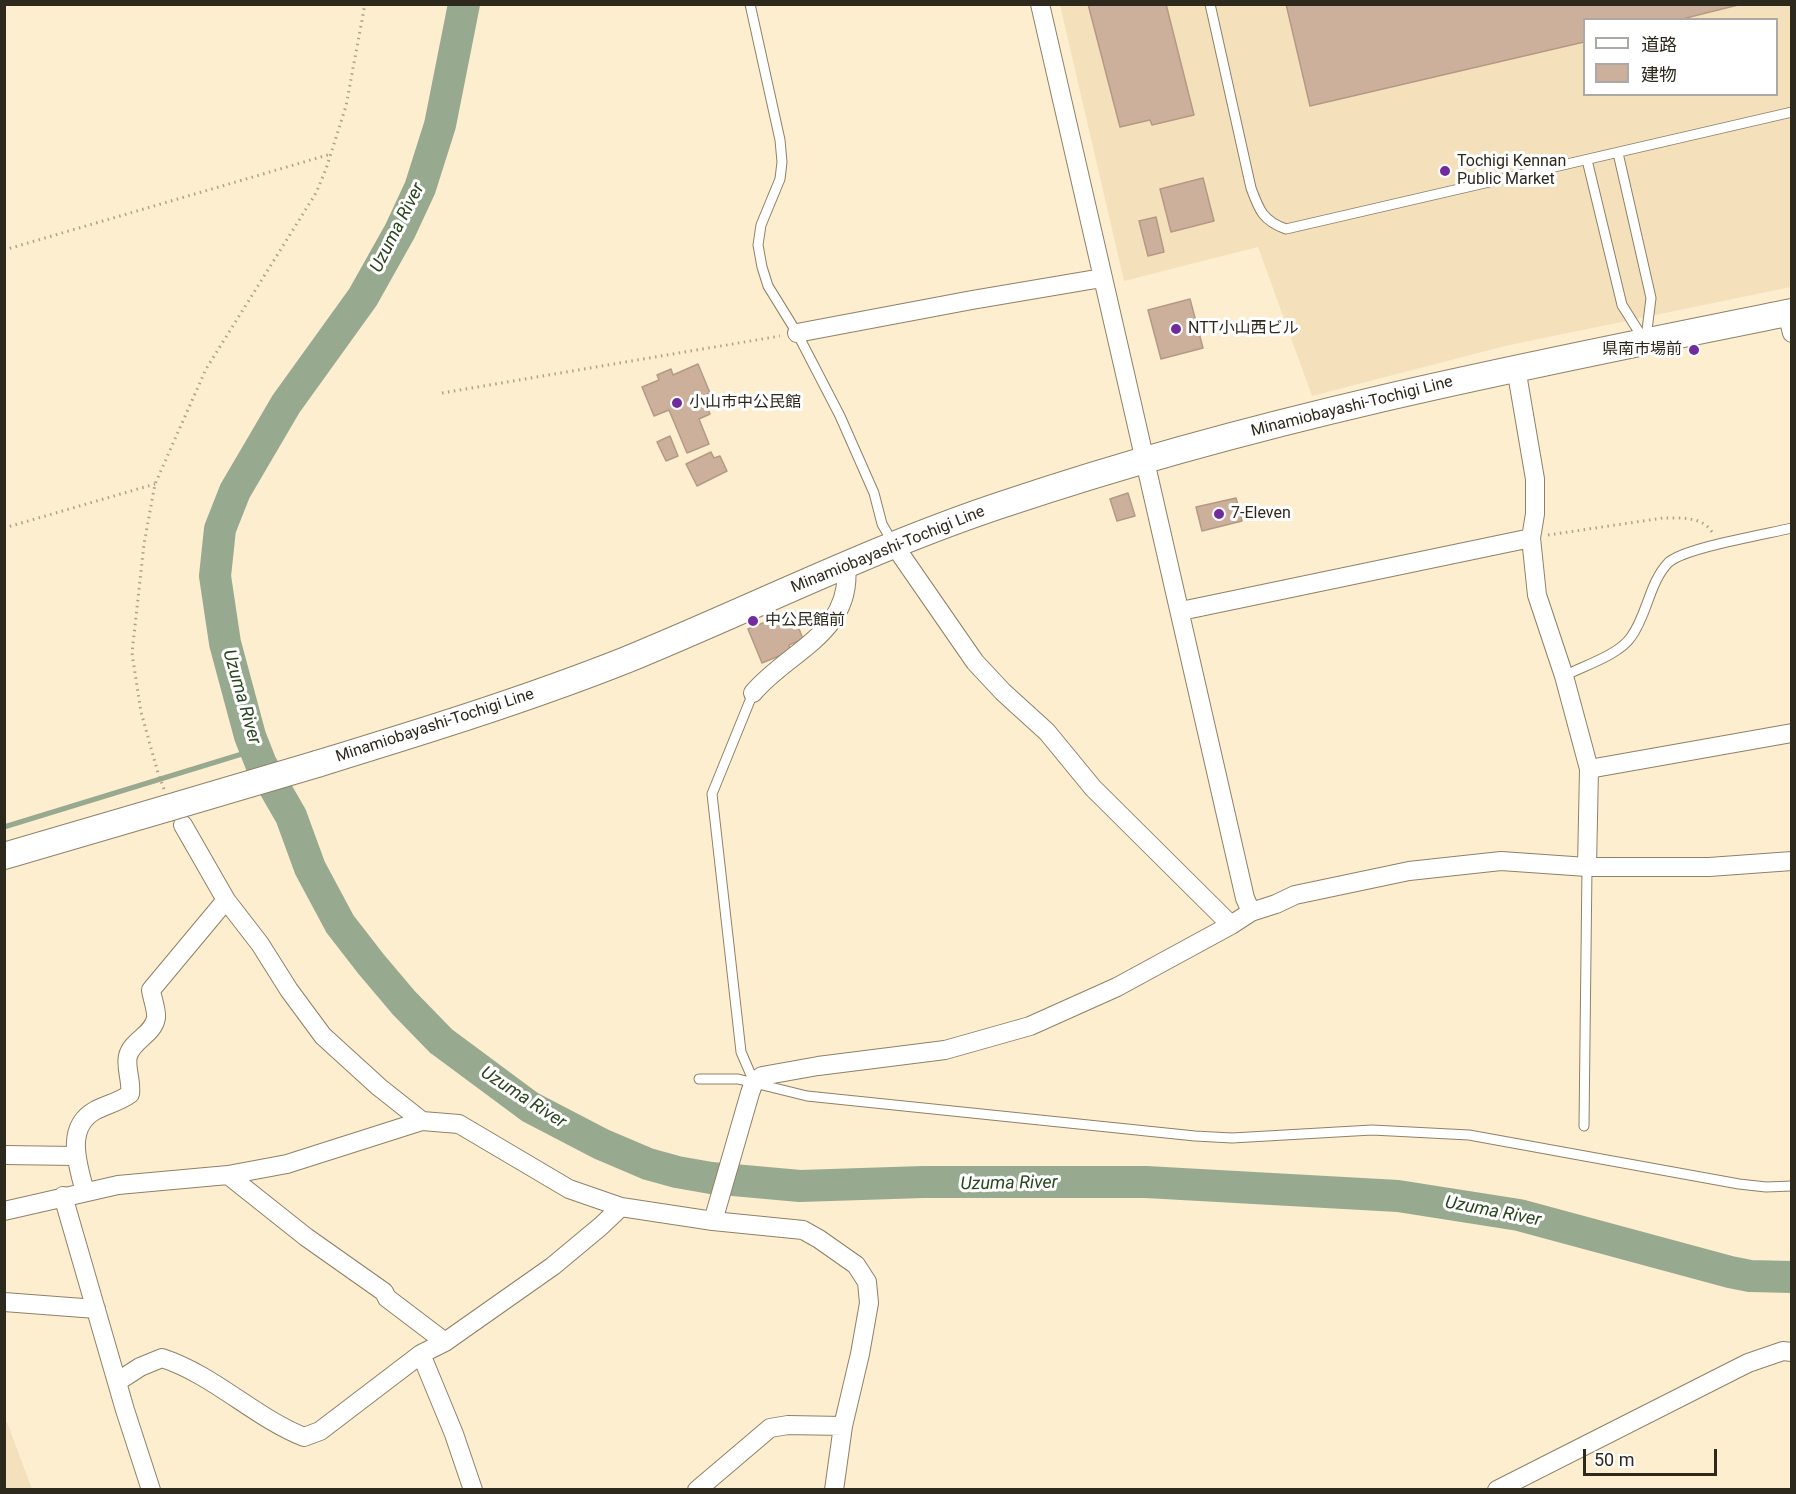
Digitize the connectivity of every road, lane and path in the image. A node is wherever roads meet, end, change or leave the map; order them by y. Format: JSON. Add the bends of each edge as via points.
{"nodes":[{"id":1,"x":365,"y":4,"type":"edge"},
{"id":2,"x":750,"y":4,"type":"edge"},
{"id":3,"x":1040,"y":4,"type":"edge"},
{"id":4,"x":1210,"y":4,"type":"edge"},
{"id":5,"x":1791,"y":112,"type":"edge"},
{"id":6,"x":1618,"y":153,"type":"junction"},
{"id":7,"x":331,"y":154,"type":"junction"},
{"id":8,"x":1587,"y":160,"type":"junction"},
{"id":9,"x":4,"y":250,"type":"edge"},
{"id":10,"x":1102,"y":278,"type":"junction"},
{"id":11,"x":1790,"y":319,"type":"edge"},
{"id":12,"x":797,"y":333,"type":"junction"},
{"id":13,"x":1645,"y":342,"type":"junction"},
{"id":14,"x":1516,"y":368,"type":"junction"},
{"id":15,"x":442,"y":393,"type":"dead end"},
{"id":16,"x":1144,"y":461,"type":"junction"},
{"id":17,"x":155,"y":484,"type":"junction"},
{"id":18,"x":4,"y":528,"type":"edge"},
{"id":19,"x":1791,"y":528,"type":"edge"},
{"id":20,"x":1532,"y":538,"type":"junction"},
{"id":21,"x":894,"y":544,"type":"junction"},
{"id":22,"x":1718,"y":544,"type":"junction"},
{"id":23,"x":846,"y":566,"type":"junction"},
{"id":24,"x":1181,"y":611,"type":"junction"},
{"id":25,"x":1564,"y":676,"type":"junction"},
{"id":26,"x":753,"y":693,"type":"joint"},
{"id":27,"x":1791,"y":733,"type":"edge"},
{"id":28,"x":1589,"y":769,"type":"junction"},
{"id":29,"x":172,"y":808,"type":"junction"},
{"id":30,"x":4,"y":856,"type":"edge"},
{"id":31,"x":1791,"y":861,"type":"edge"},
{"id":32,"x":1587,"y":867,"type":"junction"},
{"id":33,"x":226,"y":900,"type":"junction"},
{"id":34,"x":1251,"y":912,"type":"junction"},
{"id":35,"x":1231,"y":925,"type":"junction"},
{"id":36,"x":699,"y":1079,"type":"dead end"},
{"id":37,"x":752,"y":1088,"type":"junction"},
{"id":38,"x":422,"y":1120,"type":"junction"},
{"id":39,"x":1584,"y":1126,"type":"dead end"},
{"id":40,"x":4,"y":1155,"type":"edge"},
{"id":41,"x":76,"y":1156,"type":"junction"},
{"id":42,"x":228,"y":1175,"type":"junction"},
{"id":43,"x":1791,"y":1186,"type":"edge"},
{"id":44,"x":85,"y":1192,"type":"junction"},
{"id":45,"x":63,"y":1196,"type":"junction"},
{"id":46,"x":621,"y":1208,"type":"junction"},
{"id":47,"x":4,"y":1211,"type":"edge"},
{"id":48,"x":715,"y":1216,"type":"junction"},
{"id":49,"x":4,"y":1302,"type":"edge"},
{"id":50,"x":96,"y":1309,"type":"junction"},
{"id":51,"x":445,"y":1342,"type":"junction"},
{"id":52,"x":1791,"y":1352,"type":"edge"},
{"id":53,"x":421,"y":1354,"type":"junction"},
{"id":54,"x":117,"y":1382,"type":"junction"},
{"id":55,"x":843,"y":1426,"type":"junction"},
{"id":56,"x":151,"y":1490,"type":"edge"},
{"id":57,"x":472,"y":1490,"type":"edge"},
{"id":58,"x":697,"y":1490,"type":"edge"},
{"id":59,"x":834,"y":1490,"type":"edge"},
{"id":60,"x":1497,"y":1490,"type":"edge"}],
"edges":[{"from":1,"to":7,"type":"path","via":[[346,106]]},
{"from":2,"to":12,"type":"lane","via":[[782,162],[758,245],[768,286]]},
{"from":3,"to":10,"type":"street"},
{"from":4,"to":8,"type":"lane","via":[[1251,188],[1264,217],[1274,225],[1286,229]]},
{"from":5,"to":6,"type":"lane"},
{"from":6,"to":8,"type":"lane"},
{"from":6,"to":13,"type":"lane","via":[[1651,298]]},
{"from":7,"to":9,"type":"path"},
{"from":7,"to":17,"type":"path","via":[[316,193],[206,369]]},
{"from":8,"to":13,"type":"lane","via":[[1622,305]]},
{"from":10,"to":12,"type":"street"},
{"from":10,"to":16,"type":"street"},
{"from":11,"to":13,"type":"main road","name":"Minamiobayashi-Tochigi Line"},
{"from":12,"to":15,"type":"path"},
{"from":12,"to":21,"type":"lane","via":[[860,459],[882,524]]},
{"from":13,"to":14,"type":"main road","name":"Minamiobayashi-Tochigi Line"},
{"from":14,"to":16,"type":"main road","name":"Minamiobayashi-Tochigi Line","via":[[1285,422]]},
{"from":14,"to":20,"type":"street","via":[[1535,479]]},
{"from":16,"to":21,"type":"main road","name":"Minamiobayashi-Tochigi Line","via":[[1003,504]]},
{"from":16,"to":24,"type":"street"},
{"from":17,"to":18,"type":"path"},
{"from":17,"to":29,"type":"path","via":[[132,653],[141,712]]},
{"from":19,"to":22,"type":"lane"},
{"from":20,"to":22,"type":"path","via":[[1680,518],[1702,522],[1711,529]]},
{"from":20,"to":24,"type":"street"},
{"from":20,"to":25,"type":"street","via":[[1537,595]]},
{"from":21,"to":23,"type":"main road","name":"Minamiobayashi-Tochigi Line"},
{"from":21,"to":35,"type":"street","via":[[975,662],[1047,732],[1093,788]]},
{"from":22,"to":25,"type":"lane","via":[[1668,563],[1631,637],[1619,649]]},
{"from":23,"to":26,"type":"street","via":[[845,592],[826,630]]},
{"from":23,"to":29,"type":"main road","name":"Minamiobayashi-Tochigi Line","bridge":true,"via":[[562,684],[442,726]]},
{"from":24,"to":34,"type":"street"},
{"from":25,"to":28,"type":"street"},
{"from":26,"to":37,"type":"lane","via":[[712,794],[741,1052]]},
{"from":27,"to":28,"type":"street"},
{"from":28,"to":32,"type":"street"},
{"from":29,"to":30,"type":"main road","name":"Minamiobayashi-Tochigi Line"},
{"from":29,"to":33,"type":"street"},
{"from":31,"to":32,"type":"street","via":[[1709,867]]},
{"from":32,"to":34,"type":"street","via":[[1501,861],[1409,871],[1295,895]]},
{"from":32,"to":39,"type":"lane"},
{"from":33,"to":38,"type":"street","via":[[323,1036]]},
{"from":33,"to":41,"type":"street","via":[[151,990],[156,1018],[132,1045],[127,1059],[130,1094],[94,1111],[80,1125]]},
{"from":34,"to":35,"type":"street"},
{"from":35,"to":37,"type":"street","via":[[1117,987],[1030,1026],[945,1050],[762,1076]]},
{"from":36,"to":37,"type":"lane","via":[[738,1079]]},
{"from":37,"to":43,"type":"lane","via":[[1195,1136],[1232,1138],[1372,1130],[1469,1135],[1739,1184]]},
{"from":37,"to":48,"type":"street"},
{"from":38,"to":42,"type":"street","via":[[287,1164]]},
{"from":38,"to":46,"type":"street","via":[[459,1124],[569,1189]]},
{"from":40,"to":41,"type":"street"},
{"from":41,"to":44,"type":"street"},
{"from":42,"to":44,"type":"street","via":[[118,1185]]},
{"from":42,"to":51,"type":"street"},
{"from":44,"to":45,"type":"street"},
{"from":45,"to":47,"type":"street"},
{"from":45,"to":50,"type":"street"},
{"from":46,"to":48,"type":"street"},
{"from":46,"to":51,"type":"street","via":[[553,1266]]},
{"from":48,"to":55,"type":"street","via":[[803,1230],[856,1264],[867,1282],[869,1303]]},
{"from":49,"to":50,"type":"street"},
{"from":50,"to":54,"type":"street"},
{"from":51,"to":53,"type":"street"},
{"from":52,"to":60,"type":"street","via":[[1748,1363]]},
{"from":53,"to":54,"type":"street","via":[[320,1431],[304,1437],[182,1365],[162,1358]]},
{"from":53,"to":57,"type":"street"},
{"from":54,"to":56,"type":"street"},
{"from":55,"to":58,"type":"street","via":[[770,1428]]},
{"from":55,"to":59,"type":"street"}]}
